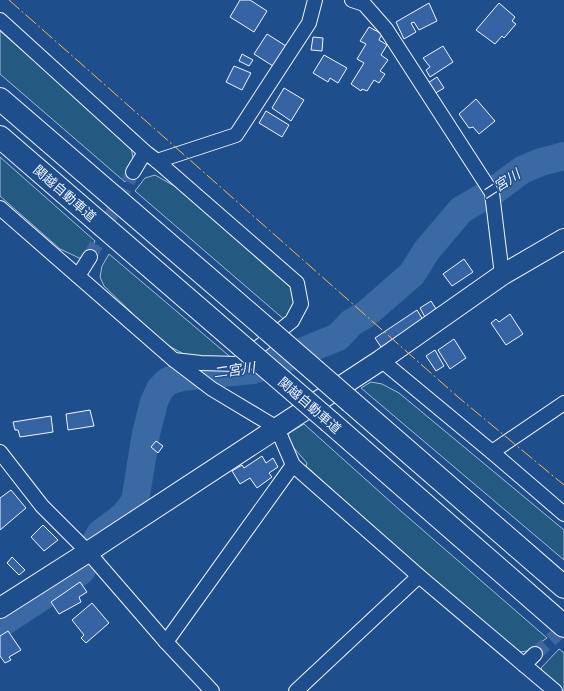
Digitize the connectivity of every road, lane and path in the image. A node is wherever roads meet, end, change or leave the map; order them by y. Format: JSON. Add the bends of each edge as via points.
{"nodes":[{"id":1,"x":315,"y":0,"type":"edge"},
{"id":2,"x":378,"y":0,"type":"edge"},
{"id":3,"x":358,"y":2,"type":"edge"},
{"id":4,"x":0,"y":20,"type":"edge"},
{"id":5,"x":0,"y":99,"type":"edge"},
{"id":6,"x":0,"y":137,"type":"edge"},
{"id":7,"x":144,"y":152,"type":"junction"},
{"id":8,"x":157,"y":161,"type":"junction"},
{"id":9,"x":134,"y":172,"type":"tunnel mouth"},
{"id":10,"x":0,"y":208,"type":"edge"},
{"id":11,"x":564,"y":239,"type":"edge"},
{"id":12,"x":90,"y":257,"type":"tunnel mouth"},
{"id":13,"x":502,"y":275,"type":"junction"},
{"id":14,"x":78,"y":276,"type":"junction"},
{"id":15,"x":174,"y":360,"type":"junction"},
{"id":16,"x":381,"y":360,"type":"junction"},
{"id":17,"x":564,"y":403,"type":"edge"},
{"id":18,"x":277,"y":428,"type":"junction"},
{"id":19,"x":0,"y":452,"type":"edge"},
{"id":20,"x":492,"y":452,"type":"junction"},
{"id":21,"x":293,"y":465,"type":"junction"},
{"id":22,"x":564,"y":514,"type":"edge"},
{"id":23,"x":88,"y":552,"type":"junction"},
{"id":24,"x":419,"y":576,"type":"junction"},
{"id":25,"x":564,"y":588,"type":"edge"},
{"id":26,"x":0,"y":608,"type":"edge"},
{"id":27,"x":564,"y":626,"type":"edge"},
{"id":28,"x":166,"y":642,"type":"junction"},
{"id":29,"x":535,"y":654,"type":"tunnel mouth"},
{"id":30,"x":524,"y":665,"type":"junction"},
{"id":31,"x":212,"y":691,"type":"edge"},
{"id":32,"x":296,"y":691,"type":"edge"},
{"id":33,"x":555,"y":691,"type":"edge"}],
"edges":[{"from":1,"to":8,"type":"street","via":[[309,23],[236,136]]},
{"from":2,"to":3,"type":"street"},
{"from":3,"to":13,"type":"street","via":[[386,29],[492,193]]},
{"from":4,"to":7,"type":"street"},
{"from":5,"to":25,"type":"highway","bridge":true},
{"from":6,"to":27,"type":"highway","name":"関越自動車道","bridge":true},
{"from":7,"to":8,"type":"street"},
{"from":7,"to":9,"type":"street"},
{"from":8,"to":15,"type":"street","via":[[297,283],[301,304],[292,321],[237,364]]},
{"from":10,"to":14,"type":"street"},
{"from":11,"to":13,"type":"street"},
{"from":12,"to":14,"type":"street"},
{"from":13,"to":16,"type":"street"},
{"from":14,"to":15,"type":"street"},
{"from":15,"to":18,"type":"street","via":[[212,389]]},
{"from":16,"to":18,"type":"street"},
{"from":16,"to":20,"type":"street"},
{"from":17,"to":20,"type":"street"},
{"from":18,"to":21,"type":"street"},
{"from":18,"to":23,"type":"street"},
{"from":19,"to":23,"type":"street","via":[[42,506]]},
{"from":20,"to":22,"type":"street"},
{"from":21,"to":24,"type":"street"},
{"from":21,"to":28,"type":"street"},
{"from":23,"to":26,"type":"street"},
{"from":23,"to":28,"type":"street"},
{"from":24,"to":30,"type":"street"},
{"from":24,"to":32,"type":"street"},
{"from":28,"to":31,"type":"street"},
{"from":29,"to":30,"type":"street"},
{"from":30,"to":33,"type":"street"}]}
